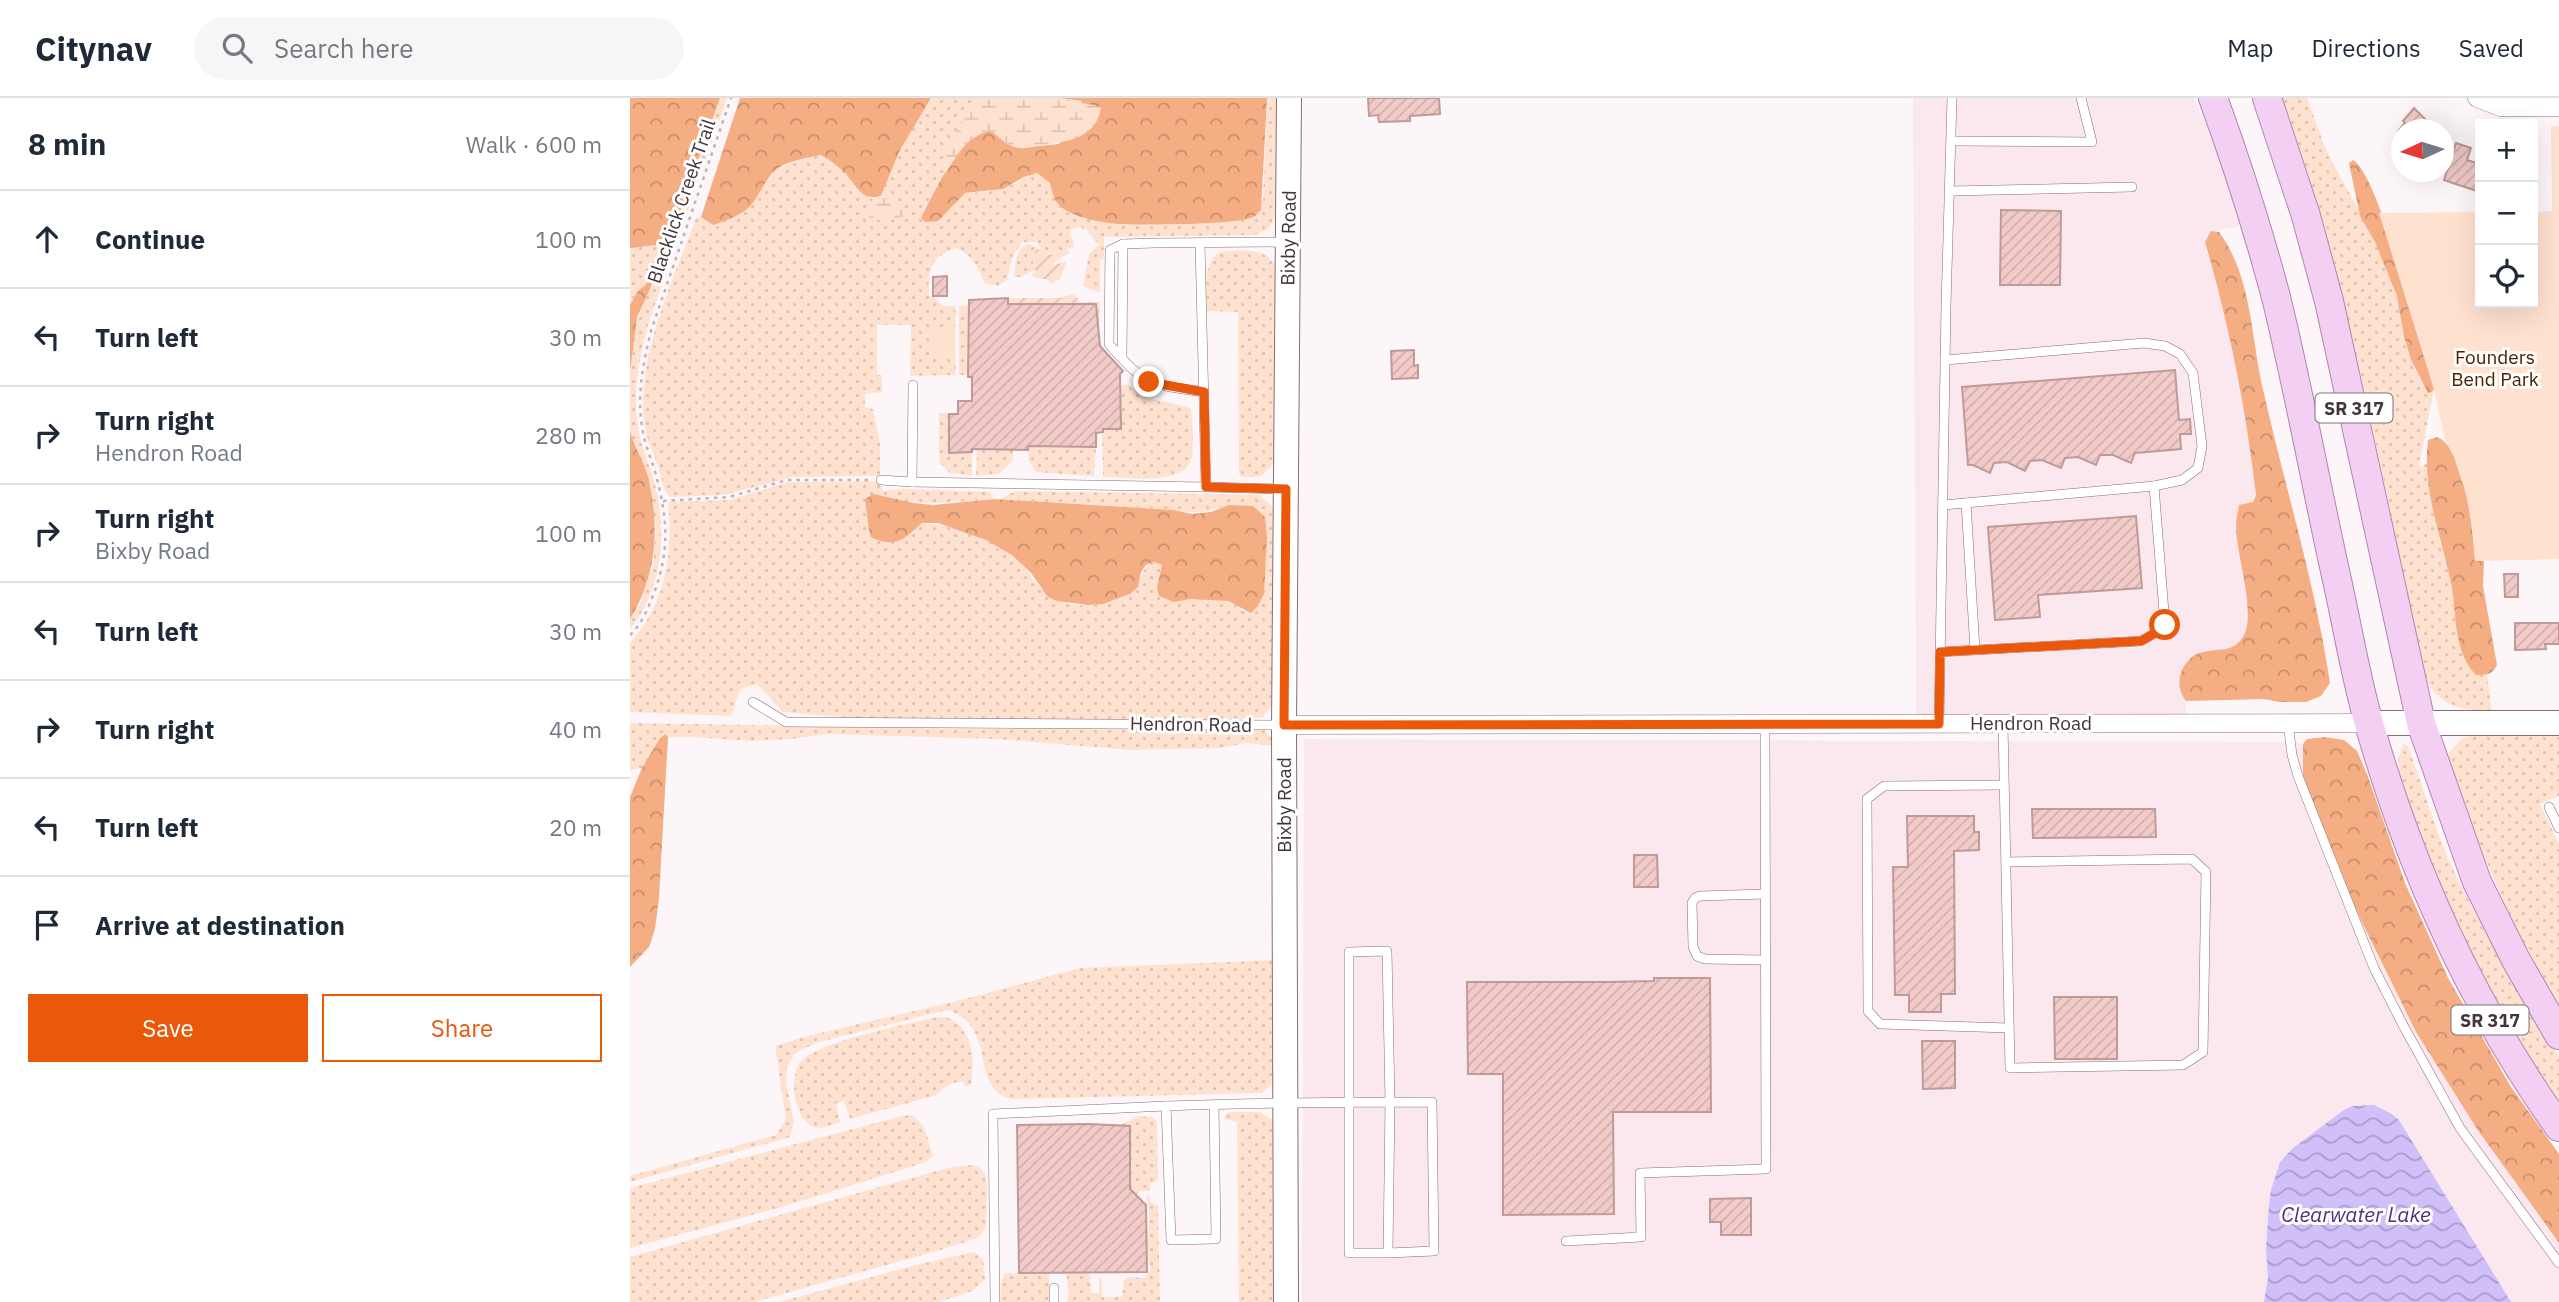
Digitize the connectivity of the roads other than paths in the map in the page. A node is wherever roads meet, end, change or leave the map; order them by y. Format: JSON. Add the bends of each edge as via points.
{"nodes":[{"id":1,"x":1289,"y":98,"type":"edge"},
{"id":2,"x":1952,"y":98,"type":"edge"},
{"id":3,"x":2081,"y":98,"type":"edge"},
{"id":4,"x":2213,"y":98,"type":"edge"},
{"id":5,"x":2267,"y":98,"type":"edge"},
{"id":6,"x":2477,"y":98,"type":"edge"},
{"id":7,"x":2559,"y":107,"type":"edge"},
{"id":8,"x":1952,"y":141,"type":"junction"},
{"id":9,"x":2132,"y":187,"type":"dead end"},
{"id":10,"x":1950,"y":191,"type":"junction"},
{"id":11,"x":1288,"y":243,"type":"junction"},
{"id":12,"x":1200,"y":244,"type":"junction"},
{"id":13,"x":1945,"y":360,"type":"junction"},
{"id":14,"x":913,"y":385,"type":"dead end"},
{"id":15,"x":1204,"y":392,"type":"junction"},
{"id":16,"x":881,"y":480,"type":"road end"},
{"id":17,"x":912,"y":482,"type":"junction"},
{"id":18,"x":2154,"y":486,"type":"junction"},
{"id":19,"x":1206,"y":487,"type":"junction"},
{"id":20,"x":1286,"y":489,"type":"junction"},
{"id":21,"x":1966,"y":503,"type":"junction"},
{"id":22,"x":1942,"y":505,"type":"junction"},
{"id":23,"x":1975,"y":650,"type":"junction"},
{"id":24,"x":1940,"y":652,"type":"junction"},
{"id":25,"x":752,"y":702,"type":"dead end"},
{"id":26,"x":2288,"y":723,"type":"junction"},
{"id":27,"x":2369,"y":723,"type":"junction"},
{"id":28,"x":2421,"y":723,"type":"junction"},
{"id":29,"x":2559,"y":723,"type":"edge"},
{"id":30,"x":1939,"y":724,"type":"junction"},
{"id":31,"x":2003,"y":724,"type":"junction"},
{"id":32,"x":1284,"y":725,"type":"junction"},
{"id":33,"x":1765,"y":725,"type":"junction"},
{"id":34,"x":2004,"y":785,"type":"junction"},
{"id":35,"x":2549,"y":807,"type":"dead end"},
{"id":36,"x":2559,"y":828,"type":"edge"},
{"id":37,"x":2006,"y":862,"type":"junction"},
{"id":38,"x":1765,"y":894,"type":"junction"},
{"id":39,"x":1765,"y":960,"type":"junction"},
{"id":40,"x":2009,"y":1028,"type":"junction"},
{"id":41,"x":2559,"y":1035,"type":"edge"},
{"id":42,"x":1350,"y":1101,"type":"junction"},
{"id":43,"x":1285,"y":1102,"type":"junction"},
{"id":44,"x":1390,"y":1102,"type":"junction"},
{"id":45,"x":1214,"y":1105,"type":"junction"},
{"id":46,"x":1166,"y":1106,"type":"junction"},
{"id":47,"x":2559,"y":1127,"type":"edge"},
{"id":48,"x":1566,"y":1241,"type":"dead end"},
{"id":49,"x":1388,"y":1253,"type":"junction"},
{"id":50,"x":2559,"y":1263,"type":"edge"},
{"id":51,"x":1054,"y":1288,"type":"dead end"},
{"id":52,"x":995,"y":1302,"type":"edge"},
{"id":53,"x":1054,"y":1302,"type":"edge"},
{"id":54,"x":1286,"y":1302,"type":"edge"}],
"edges":[{"from":1,"to":11,"type":"street","name":"Bixby Road"},
{"from":2,"to":8,"type":"lane"},
{"from":3,"to":8,"type":"lane","via":[[2092,142]]},
{"from":4,"to":27,"type":"main road","number":"SR 317","via":[[2276,298]]},
{"from":5,"to":28,"type":"main road","number":"SR 317","via":[[2329,301]]},
{"from":6,"to":7,"type":"street","via":[[2500,107]]},
{"from":8,"to":10,"type":"lane"},
{"from":9,"to":10,"type":"lane"},
{"from":10,"to":13,"type":"lane"},
{"from":11,"to":12,"type":"lane"},
{"from":11,"to":20,"type":"street","name":"Bixby Road"},
{"from":12,"to":15,"type":"lane"},
{"from":12,"to":15,"type":"lane","via":[[1123,244],[1110,250],[1109,344],[1132,371],[1154,384]]},
{"from":13,"to":18,"type":"lane","via":[[2144,343],[2180,354],[2193,373],[2202,446],[2198,468],[2182,480]]},
{"from":13,"to":22,"type":"lane"},
{"from":14,"to":17,"type":"lane"},
{"from":15,"to":19,"type":"lane"},
{"from":16,"to":17,"type":"lane"},
{"from":17,"to":19,"type":"lane"},
{"from":18,"to":21,"type":"lane"},
{"from":18,"to":23,"type":"lane","via":[[2165,625],[2141,641]]},
{"from":19,"to":20,"type":"lane"},
{"from":20,"to":32,"type":"street","name":"Bixby Road"},
{"from":21,"to":22,"type":"lane"},
{"from":21,"to":23,"type":"lane"},
{"from":22,"to":24,"type":"lane"},
{"from":23,"to":24,"type":"lane"},
{"from":24,"to":30,"type":"lane"},
{"from":25,"to":32,"type":"lane","name":"Hendron Road","via":[[786,722]]},
{"from":26,"to":27,"type":"street","name":"Hendron Road"},
{"from":26,"to":31,"type":"street","name":"Hendron Road"},
{"from":26,"to":50,"type":"lane","via":[[2298,776],[2374,968],[2460,1128]]},
{"from":27,"to":28,"type":"street","name":"Hendron Road"},
{"from":27,"to":47,"type":"main road","number":"SR 317","via":[[2401,827],[2446,936],[2495,1029]]},
{"from":28,"to":29,"type":"street","name":"Hendron Road"},
{"from":28,"to":41,"type":"main road","number":"SR 317","via":[[2477,882]]},
{"from":30,"to":31,"type":"street","name":"Hendron Road"},
{"from":30,"to":33,"type":"street","name":"Hendron Road"},
{"from":31,"to":34,"type":"lane"},
{"from":32,"to":33,"type":"street","name":"Hendron Road"},
{"from":32,"to":43,"type":"street","name":"Bixby Road"},
{"from":33,"to":38,"type":"lane"},
{"from":34,"to":37,"type":"lane"},
{"from":34,"to":40,"type":"lane","via":[[1885,786],[1867,799],[1868,1012],[1880,1024]]},
{"from":35,"to":36,"type":"lane"},
{"from":37,"to":40,"type":"lane"},
{"from":37,"to":40,"type":"lane","via":[[2192,859],[2206,872],[2203,1052],[2183,1065],[2010,1068]]},
{"from":38,"to":39,"type":"lane"},
{"from":38,"to":39,"type":"lane","via":[[1700,896],[1692,902],[1697,956]]},
{"from":39,"to":48,"type":"lane","via":[[1766,1169],[1640,1173],[1641,1237]]},
{"from":42,"to":43,"type":"lane"},
{"from":42,"to":44,"type":"lane"},
{"from":42,"to":44,"type":"lane","via":[[1349,952],[1387,951]]},
{"from":42,"to":49,"type":"lane","via":[[1349,1253]]},
{"from":43,"to":45,"type":"lane"},
{"from":43,"to":54,"type":"street","name":"Bixby Road"},
{"from":44,"to":49,"type":"lane"},
{"from":44,"to":49,"type":"lane","via":[[1432,1102],[1434,1251]]},
{"from":45,"to":46,"type":"lane"},
{"from":45,"to":46,"type":"lane","via":[[1216,1239],[1171,1240]]},
{"from":46,"to":52,"type":"lane","via":[[993,1114]]},
{"from":51,"to":53,"type":"lane"}]}
